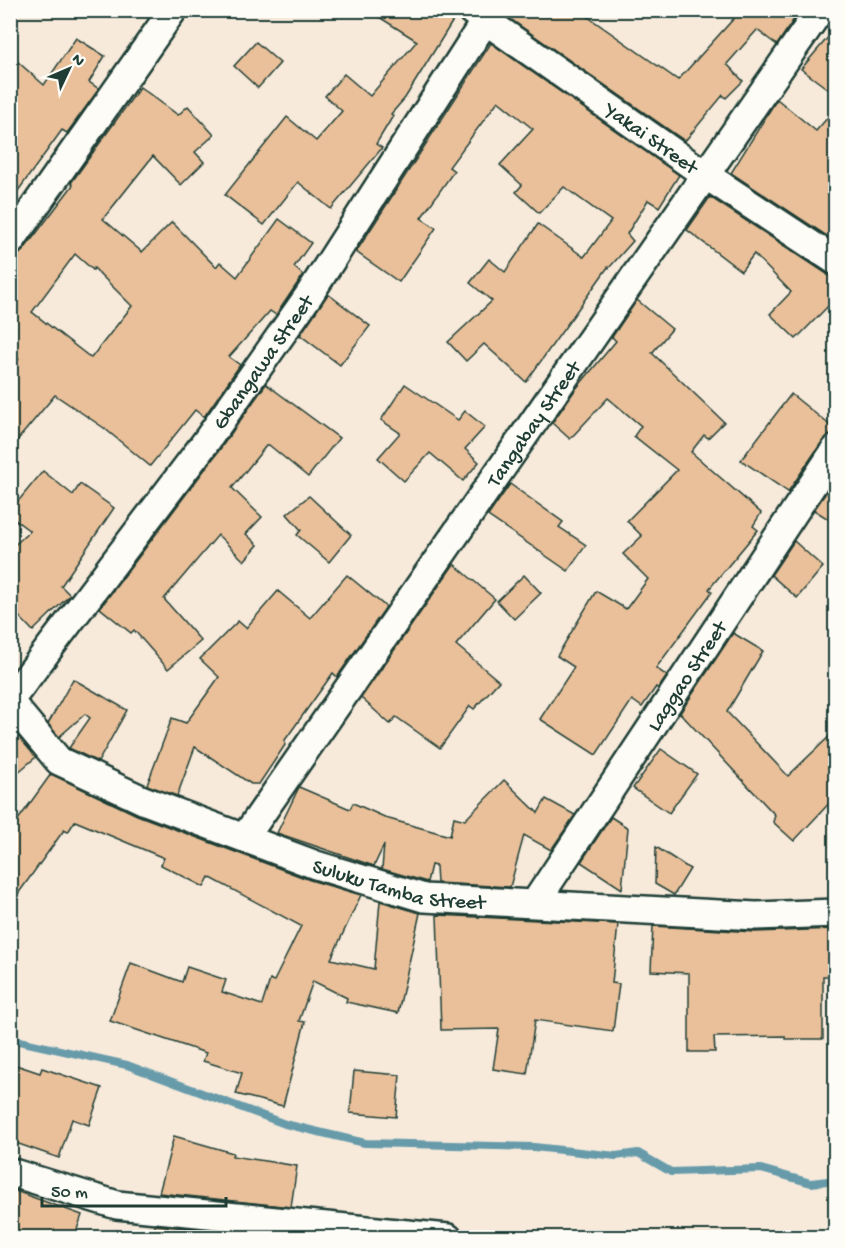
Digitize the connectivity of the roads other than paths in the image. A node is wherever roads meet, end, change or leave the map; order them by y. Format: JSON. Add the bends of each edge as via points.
{"nodes":[{"id":1,"x":173,"y":10,"type":"edge"},
{"id":2,"x":820,"y":10,"type":"edge"},
{"id":3,"x":483,"y":14,"type":"edge"},
{"id":4,"x":706,"y":176,"type":"junction"},
{"id":5,"x":10,"y":242,"type":"edge"},
{"id":6,"x":836,"y":261,"type":"edge"},
{"id":7,"x":836,"y":449,"type":"edge"},
{"id":8,"x":10,"y":701,"type":"edge"},
{"id":9,"x":245,"y":837,"type":"junction"},
{"id":10,"x":535,"y":903,"type":"junction"},
{"id":11,"x":836,"y":913,"type":"edge"},
{"id":12,"x":10,"y":1172,"type":"edge"},
{"id":13,"x":448,"y":1238,"type":"edge"}],
"edges":[{"from":1,"to":5,"type":"street"},
{"from":2,"to":4,"type":"street","name":"Tangabay Street"},
{"from":3,"to":4,"type":"street","name":"Yakai Street"},
{"from":3,"to":8,"type":"street","name":"Gbangawa Street","via":[[283,332],[206,443]]},
{"from":4,"to":6,"type":"street","name":"Yakai Street"},
{"from":4,"to":9,"type":"street","name":"Tangabay Street"},
{"from":7,"to":10,"type":"street","name":"Laggao Street"},
{"from":8,"to":9,"type":"street","name":"Suluku Tamba Street","via":[[59,760],[142,800]]},
{"from":9,"to":10,"type":"street","name":"Suluku Tamba Street","via":[[316,865],[424,898]]},
{"from":10,"to":11,"type":"street","name":"Suluku Tamba Street","via":[[756,916]]},
{"from":12,"to":13,"type":"street","via":[[117,1205]]}]}
